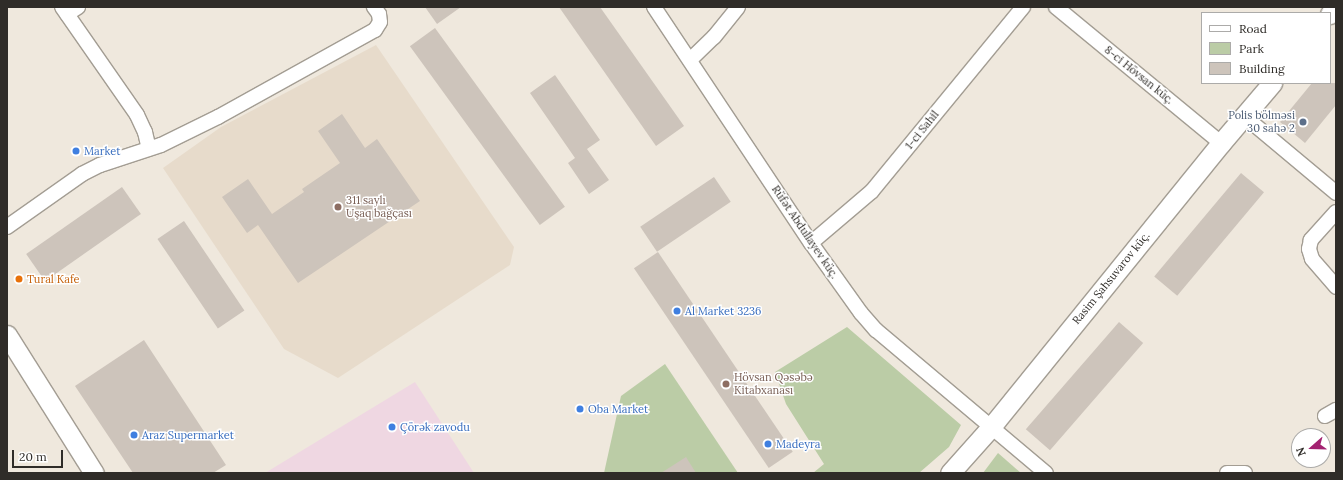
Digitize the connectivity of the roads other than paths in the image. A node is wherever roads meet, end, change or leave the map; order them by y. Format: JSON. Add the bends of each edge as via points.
{"nodes":[{"id":1,"x":374,"y":7,"type":"edge"},
{"id":2,"x":654,"y":7,"type":"edge"},
{"id":3,"x":738,"y":7,"type":"edge"},
{"id":4,"x":1023,"y":7,"type":"edge"},
{"id":5,"x":1056,"y":7,"type":"edge"},
{"id":6,"x":69,"y":9,"type":"edge"},
{"id":7,"x":690,"y":60,"type":"junction"},
{"id":8,"x":1271,"y":84,"type":"edge"},
{"id":9,"x":1244,"y":116,"type":"junction"},
{"id":10,"x":1221,"y":143,"type":"junction"},
{"id":11,"x":149,"y":149,"type":"junction"},
{"id":12,"x":1336,"y":193,"type":"edge"},
{"id":13,"x":1336,"y":212,"type":"edge"},
{"id":14,"x":7,"y":227,"type":"edge"},
{"id":15,"x":811,"y":243,"type":"junction"},
{"id":16,"x":1336,"y":287,"type":"edge"},
{"id":17,"x":7,"y":335,"type":"edge"},
{"id":18,"x":991,"y":427,"type":"junction"},
{"id":19,"x":94,"y":473,"type":"edge"},
{"id":20,"x":950,"y":473,"type":"edge"},
{"id":21,"x":1046,"y":473,"type":"edge"},
{"id":22,"x":1227,"y":473,"type":"edge"},
{"id":23,"x":1245,"y":473,"type":"edge"}],
"edges":[{"from":1,"to":11,"type":"street","via":[[379,14],[380,22],[375,30],[218,117]]},
{"from":2,"to":7,"type":"street","name":"Rüfət Abdullayev küç."},
{"from":3,"to":7,"type":"street","via":[[714,37]]},
{"from":4,"to":15,"type":"street","name":"1-ci Sahil","via":[[872,191]]},
{"from":5,"to":10,"type":"street","name":"8-ci Hövsan küç."},
{"from":6,"to":11,"type":"street","via":[[137,115]]},
{"from":7,"to":15,"type":"street","name":"Rüfət Abdullayev küç."},
{"from":8,"to":9,"type":"street","name":"Rasim Şahsuvarov küç."},
{"from":9,"to":10,"type":"street","name":"Rasim Şahsuvarov küç."},
{"from":9,"to":12,"type":"street"},
{"from":10,"to":18,"type":"street","name":"Rasim Şahsuvarov küç."},
{"from":11,"to":14,"type":"street","via":[[100,165],[82,174]]},
{"from":13,"to":16,"type":"street","via":[[1311,240],[1309,249],[1312,259]]},
{"from":15,"to":18,"type":"street","name":"Rüfət Abdullayev küç.","via":[[876,330]]},
{"from":17,"to":19,"type":"street"},
{"from":18,"to":20,"type":"street","name":"Rasim Şahsuvarov küç."},
{"from":18,"to":21,"type":"street","name":"Rüfət Abdullayev küç."},
{"from":22,"to":23,"type":"street"}]}
